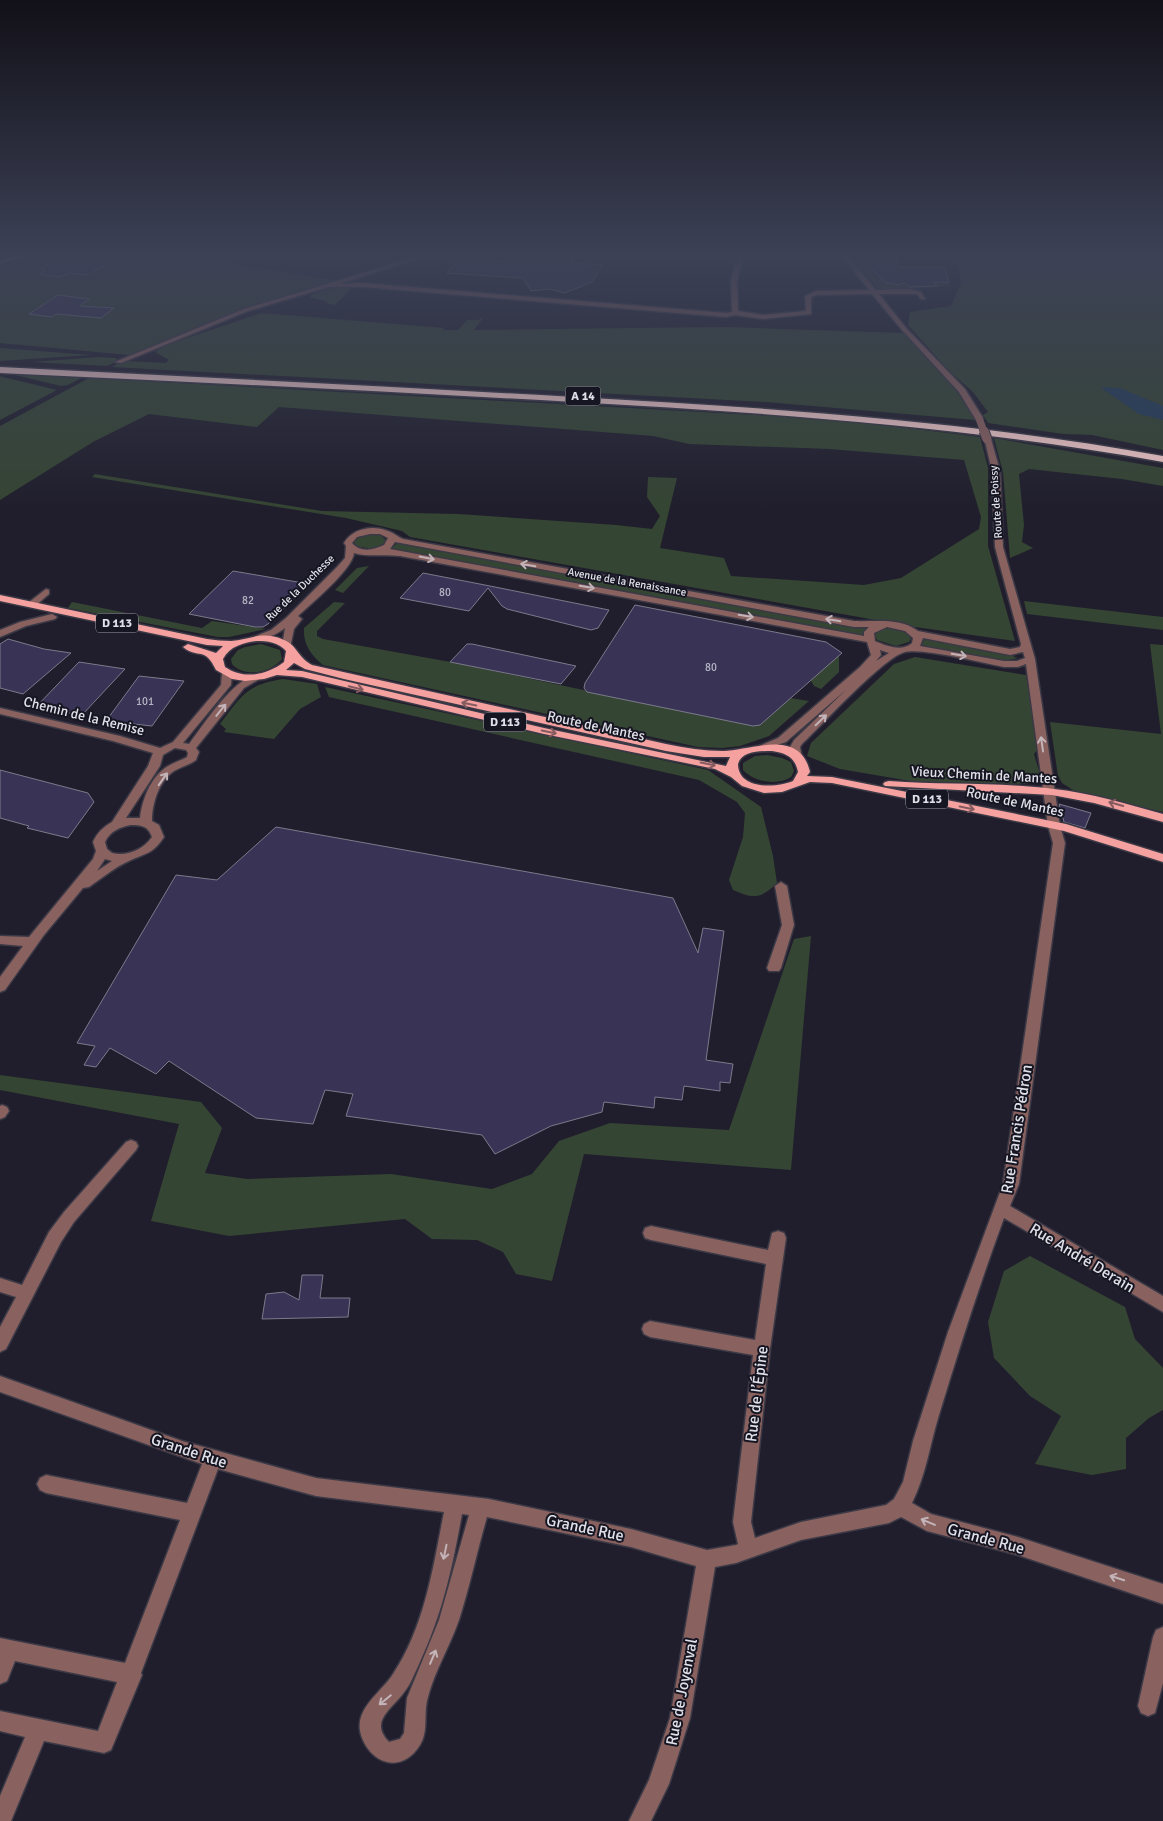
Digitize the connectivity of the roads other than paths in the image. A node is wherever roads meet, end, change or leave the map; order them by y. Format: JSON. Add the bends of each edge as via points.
{"nodes":[{"id":1,"x":173,"y":340,"type":"edge"},
{"id":2,"x":914,"y":340,"type":"edge"},
{"id":3,"x":119,"y":362,"type":"dead end"},
{"id":4,"x":0,"y":365,"type":"edge"},
{"id":5,"x":0,"y":370,"type":"edge"},
{"id":6,"x":761,"y":410,"type":"junction"},
{"id":7,"x":1163,"y":454,"type":"edge"},
{"id":8,"x":1163,"y":459,"type":"edge"},
{"id":9,"x":1163,"y":466,"type":"edge"},
{"id":10,"x":392,"y":539,"type":"junction"},
{"id":11,"x":350,"y":546,"type":"junction"},
{"id":12,"x":377,"y":551,"type":"junction"},
{"id":13,"x":46,"y":592,"type":"dead end"},
{"id":14,"x":0,"y":598,"type":"edge"},
{"id":15,"x":0,"y":606,"type":"edge"},
{"id":16,"x":28,"y":608,"type":"junction"},
{"id":17,"x":52,"y":617,"type":"junction"},
{"id":18,"x":24,"y":624,"type":"junction"},
{"id":19,"x":881,"y":626,"type":"junction"},
{"id":20,"x":0,"y":634,"type":"edge"},
{"id":21,"x":916,"y":634,"type":"junction"},
{"id":22,"x":256,"y":638,"type":"junction"},
{"id":23,"x":872,"y":642,"type":"junction"},
{"id":24,"x":234,"y":644,"type":"junction"},
{"id":25,"x":1026,"y":644,"type":"junction"},
{"id":26,"x":290,"y":650,"type":"junction"},
{"id":27,"x":906,"y":650,"type":"junction"},
{"id":28,"x":218,"y":659,"type":"junction"},
{"id":29,"x":1030,"y":659,"type":"junction"},
{"id":30,"x":274,"y":672,"type":"junction"},
{"id":31,"x":227,"y":673,"type":"junction"},
{"id":32,"x":258,"y":677,"type":"junction"},
{"id":33,"x":0,"y":711,"type":"edge"},
{"id":34,"x":176,"y":745,"type":"junction"},
{"id":35,"x":762,"y":747,"type":"junction"},
{"id":36,"x":191,"y":748,"type":"junction"},
{"id":37,"x":159,"y":751,"type":"junction"},
{"id":38,"x":740,"y":753,"type":"junction"},
{"id":39,"x":800,"y":761,"type":"junction"},
{"id":40,"x":734,"y":774,"type":"junction"},
{"id":41,"x":799,"y":781,"type":"junction"},
{"id":42,"x":1050,"y":792,"type":"junction"},
{"id":43,"x":1163,"y":818,"type":"edge"},
{"id":44,"x":146,"y":822,"type":"junction"},
{"id":45,"x":116,"y":825,"type":"junction"},
{"id":46,"x":1054,"y":826,"type":"junction"},
{"id":47,"x":102,"y":851,"type":"junction"},
{"id":48,"x":125,"y":858,"type":"junction"},
{"id":49,"x":1163,"y":858,"type":"edge"},
{"id":50,"x":780,"y":886,"type":"dead end"},
{"id":51,"x":71,"y":894,"type":"junction"},
{"id":52,"x":0,"y":940,"type":"edge"},
{"id":53,"x":32,"y":942,"type":"junction"},
{"id":54,"x":774,"y":968,"type":"dead end"},
{"id":55,"x":0,"y":987,"type":"edge"},
{"id":56,"x":130,"y":1146,"type":"dead end"},
{"id":57,"x":1002,"y":1209,"type":"junction"},
{"id":58,"x":651,"y":1233,"type":"dead end"},
{"id":59,"x":778,"y":1238,"type":"dead end"},
{"id":60,"x":776,"y":1259,"type":"junction"},
{"id":61,"x":0,"y":1285,"type":"edge"},
{"id":62,"x":26,"y":1293,"type":"junction"},
{"id":63,"x":1163,"y":1305,"type":"edge"},
{"id":64,"x":650,"y":1329,"type":"dead end"},
{"id":65,"x":0,"y":1344,"type":"edge"},
{"id":66,"x":762,"y":1350,"type":"junction"},
{"id":67,"x":0,"y":1384,"type":"edge"},
{"id":68,"x":213,"y":1459,"type":"junction"},
{"id":69,"x":46,"y":1484,"type":"dead end"},
{"id":70,"x":455,"y":1504,"type":"junction"},
{"id":71,"x":901,"y":1506,"type":"junction"},
{"id":72,"x":480,"y":1507,"type":"junction"},
{"id":73,"x":193,"y":1513,"type":"junction"},
{"id":74,"x":749,"y":1549,"type":"junction"},
{"id":75,"x":707,"y":1559,"type":"junction"},
{"id":76,"x":1163,"y":1594,"type":"edge"},
{"id":77,"x":1163,"y":1637,"type":"edge"},
{"id":78,"x":5,"y":1649,"type":"edge"},
{"id":79,"x":0,"y":1674,"type":"edge"},
{"id":80,"x":132,"y":1675,"type":"junction"},
{"id":81,"x":1148,"y":1706,"type":"dead end"},
{"id":82,"x":0,"y":1721,"type":"edge"},
{"id":83,"x":39,"y":1729,"type":"junction"},
{"id":84,"x":0,"y":1821,"type":"edge"},
{"id":85,"x":640,"y":1821,"type":"edge"}],
"edges":[{"from":1,"to":3,"type":"street"},
{"from":2,"to":25,"type":"street","name":"Route de Poissy","bridge":true,"via":[[962,391],[979,418],[996,471],[999,547]]},
{"from":4,"to":7,"type":"highway","number":"A 14","via":[[838,411],[998,428]]},
{"from":5,"to":6,"type":"highway","number":"A 14"},
{"from":6,"to":8,"type":"highway","number":"A 14","via":[[959,427]]},
{"from":6,"to":9,"type":"highway","via":[[1040,444]]},
{"from":10,"to":11,"type":"street","name":"Avenue de la Renaissance","via":[[382,532],[362,532],[350,539]]},
{"from":10,"to":12,"type":"street","via":[[390,546]]},
{"from":19,"to":10,"type":"street","name":"Avenue de la Renaissance","one_way":true,"via":[[854,624]]},
{"from":11,"to":12,"type":"street","name":"Avenue de la Renaissance","via":[[360,551]]},
{"from":11,"to":22,"type":"street","name":"Rue de la Duchesse","via":[[349,558],[340,569],[289,620],[274,632]]},
{"from":12,"to":23,"type":"street","name":"Avenue de la Renaissance","one_way":true,"via":[[400,552]]},
{"from":12,"to":26,"type":"street","name":"Rue de la Duchesse","via":[[357,559],[308,607],[289,629]]},
{"from":13,"to":16,"type":"street"},
{"from":14,"to":16,"type":"main road","number":"D 113"},
{"from":15,"to":16,"type":"main road","number":"D 113"},
{"from":16,"to":17,"type":"main road","number":"D 113"},
{"from":16,"to":18,"type":"street"},
{"from":16,"to":24,"type":"main road","number":"D 113","via":[[207,642]]},
{"from":17,"to":18,"type":"street"},
{"from":17,"to":28,"type":"main road","number":"D 113","via":[[195,648],[214,654]]},
{"from":18,"to":20,"type":"street"},
{"from":19,"to":21,"type":"street","name":"Avenue de la Renaissance","via":[[900,626]]},
{"from":19,"to":23,"type":"street","via":[[870,631]]},
{"from":21,"to":25,"type":"street","via":[[1010,652],[1024,649]]},
{"from":21,"to":27,"type":"street","via":[[918,642]]},
{"from":22,"to":24,"type":"main road"},
{"from":22,"to":26,"type":"main road","name":"Route de Mantes","via":[[274,639]]},
{"from":23,"to":27,"type":"street","name":"Avenue de la Renaissance","via":[[888,650]]},
{"from":23,"to":35,"type":"street","via":[[876,655],[864,670],[782,740]]},
{"from":24,"to":28,"type":"main road"},
{"from":25,"to":29,"type":"street","name":"Route de Poissy"},
{"from":26,"to":30,"type":"main road","via":[[286,665]]},
{"from":38,"to":26,"type":"main road","name":"Route de Mantes","number":"D 113","one_way":true,"via":[[714,755],[388,687],[309,667],[300,663]]},
{"from":27,"to":29,"type":"street","one_way":true,"via":[[1004,664],[1018,664]]},
{"from":39,"to":27,"type":"street","one_way":true,"via":[[795,747],[798,742],[881,662]]},
{"from":28,"to":31,"type":"main road","via":[[219,666]]},
{"from":42,"to":29,"type":"street","name":"Route de Poissy","one_way":true},
{"from":30,"to":32,"type":"main road"},
{"from":30,"to":40,"type":"main road","name":"Route de Mantes","number":"D 113","one_way":true,"via":[[302,674],[516,724],[718,766]]},
{"from":31,"to":32,"type":"main road"},
{"from":31,"to":34,"type":"street","via":[[226,684]]},
{"from":36,"to":32,"type":"street","one_way":true,"via":[[240,686]]},
{"from":33,"to":37,"type":"street","name":"Chemin de la Remise"},
{"from":34,"to":36,"type":"street"},
{"from":34,"to":37,"type":"street"},
{"from":35,"to":38,"type":"main road"},
{"from":35,"to":39,"type":"main road","via":[[780,749]]},
{"from":44,"to":36,"type":"street","one_way":true,"via":[[145,809],[161,779],[171,769],[190,759],[194,753]]},
{"from":37,"to":45,"type":"street","via":[[154,766]]},
{"from":38,"to":40,"type":"main road","via":[[733,762]]},
{"from":39,"to":41,"type":"main road","via":[[804,772]]},
{"from":39,"to":42,"type":"main road","name":"Vieux Chemin de Mantes","number":"D 113","via":[[880,782],[923,788]]},
{"from":40,"to":41,"type":"main road","via":[[748,785],[765,790],[783,789]]},
{"from":41,"to":46,"type":"main road","name":"Route de Mantes","number":"D 113","one_way":true,"via":[[832,780]]},
{"from":43,"to":42,"type":"main road","name":"Vieux Chemin de Mantes","number":"D 113","one_way":true,"via":[[1109,802]]},
{"from":42,"to":46,"type":"street","name":"Route de Poissy"},
{"from":44,"to":45,"type":"street"},
{"from":44,"to":48,"type":"street","via":[[157,831],[156,842],[144,852]]},
{"from":45,"to":47,"type":"street","via":[[101,837]]},
{"from":46,"to":49,"type":"main road","name":"Route de Mantes","number":"D 113"},
{"from":46,"to":57,"type":"street","name":"Rue Francis Pédron","via":[[1059,844],[1011,1184]]},
{"from":47,"to":48,"type":"street"},
{"from":47,"to":51,"type":"street","via":[[100,860]]},
{"from":48,"to":51,"type":"street"},
{"from":50,"to":54,"type":"street","via":[[788,925]]},
{"from":51,"to":53,"type":"street"},
{"from":52,"to":53,"type":"street"},
{"from":53,"to":55,"type":"street"},
{"from":56,"to":62,"type":"street","via":[[69,1217]]},
{"from":57,"to":63,"type":"street","name":"Rue André Derain"},
{"from":57,"to":71,"type":"street","name":"Rue Francis Pédron","via":[[956,1332],[912,1484]]},
{"from":58,"to":60,"type":"street"},
{"from":59,"to":60,"type":"street","name":"Rue de l’Épine"},
{"from":60,"to":66,"type":"street","name":"Rue de l’Épine"},
{"from":61,"to":62,"type":"street"},
{"from":62,"to":65,"type":"street"},
{"from":64,"to":66,"type":"street"},
{"from":66,"to":74,"type":"street","name":"Rue de l’Épine","via":[[742,1522]]},
{"from":67,"to":68,"type":"street","name":"Grande Rue"},
{"from":68,"to":70,"type":"street","name":"Grande Rue","via":[[316,1487]]},
{"from":68,"to":73,"type":"street"},
{"from":69,"to":73,"type":"street"},
{"from":70,"to":72,"type":"street","name":"Grande Rue"},
{"from":70,"to":72,"type":"street","one_way":true,"via":[[432,1608],[403,1677],[394,1693],[378,1705],[372,1719],[370,1732],[386,1753],[407,1746],[414,1736],[417,1698],[449,1620]]},
{"from":71,"to":74,"type":"street","name":"Grande Rue","via":[[889,1514],[795,1533]]},
{"from":76,"to":71,"type":"street","name":"Grande Rue","one_way":true,"via":[[1018,1546],[927,1522]]},
{"from":72,"to":75,"type":"street","name":"Grande Rue","via":[[631,1538]]},
{"from":73,"to":80,"type":"street"},
{"from":74,"to":75,"type":"street","name":"Grande Rue"},
{"from":75,"to":85,"type":"street","name":"Rue de Joyenval","via":[[680,1718],[658,1784]]},
{"from":77,"to":81,"type":"street"},
{"from":78,"to":79,"type":"street"},
{"from":78,"to":80,"type":"street"},
{"from":80,"to":83,"type":"street","via":[[104,1743]]},
{"from":82,"to":83,"type":"street"},
{"from":83,"to":84,"type":"street"}]}
